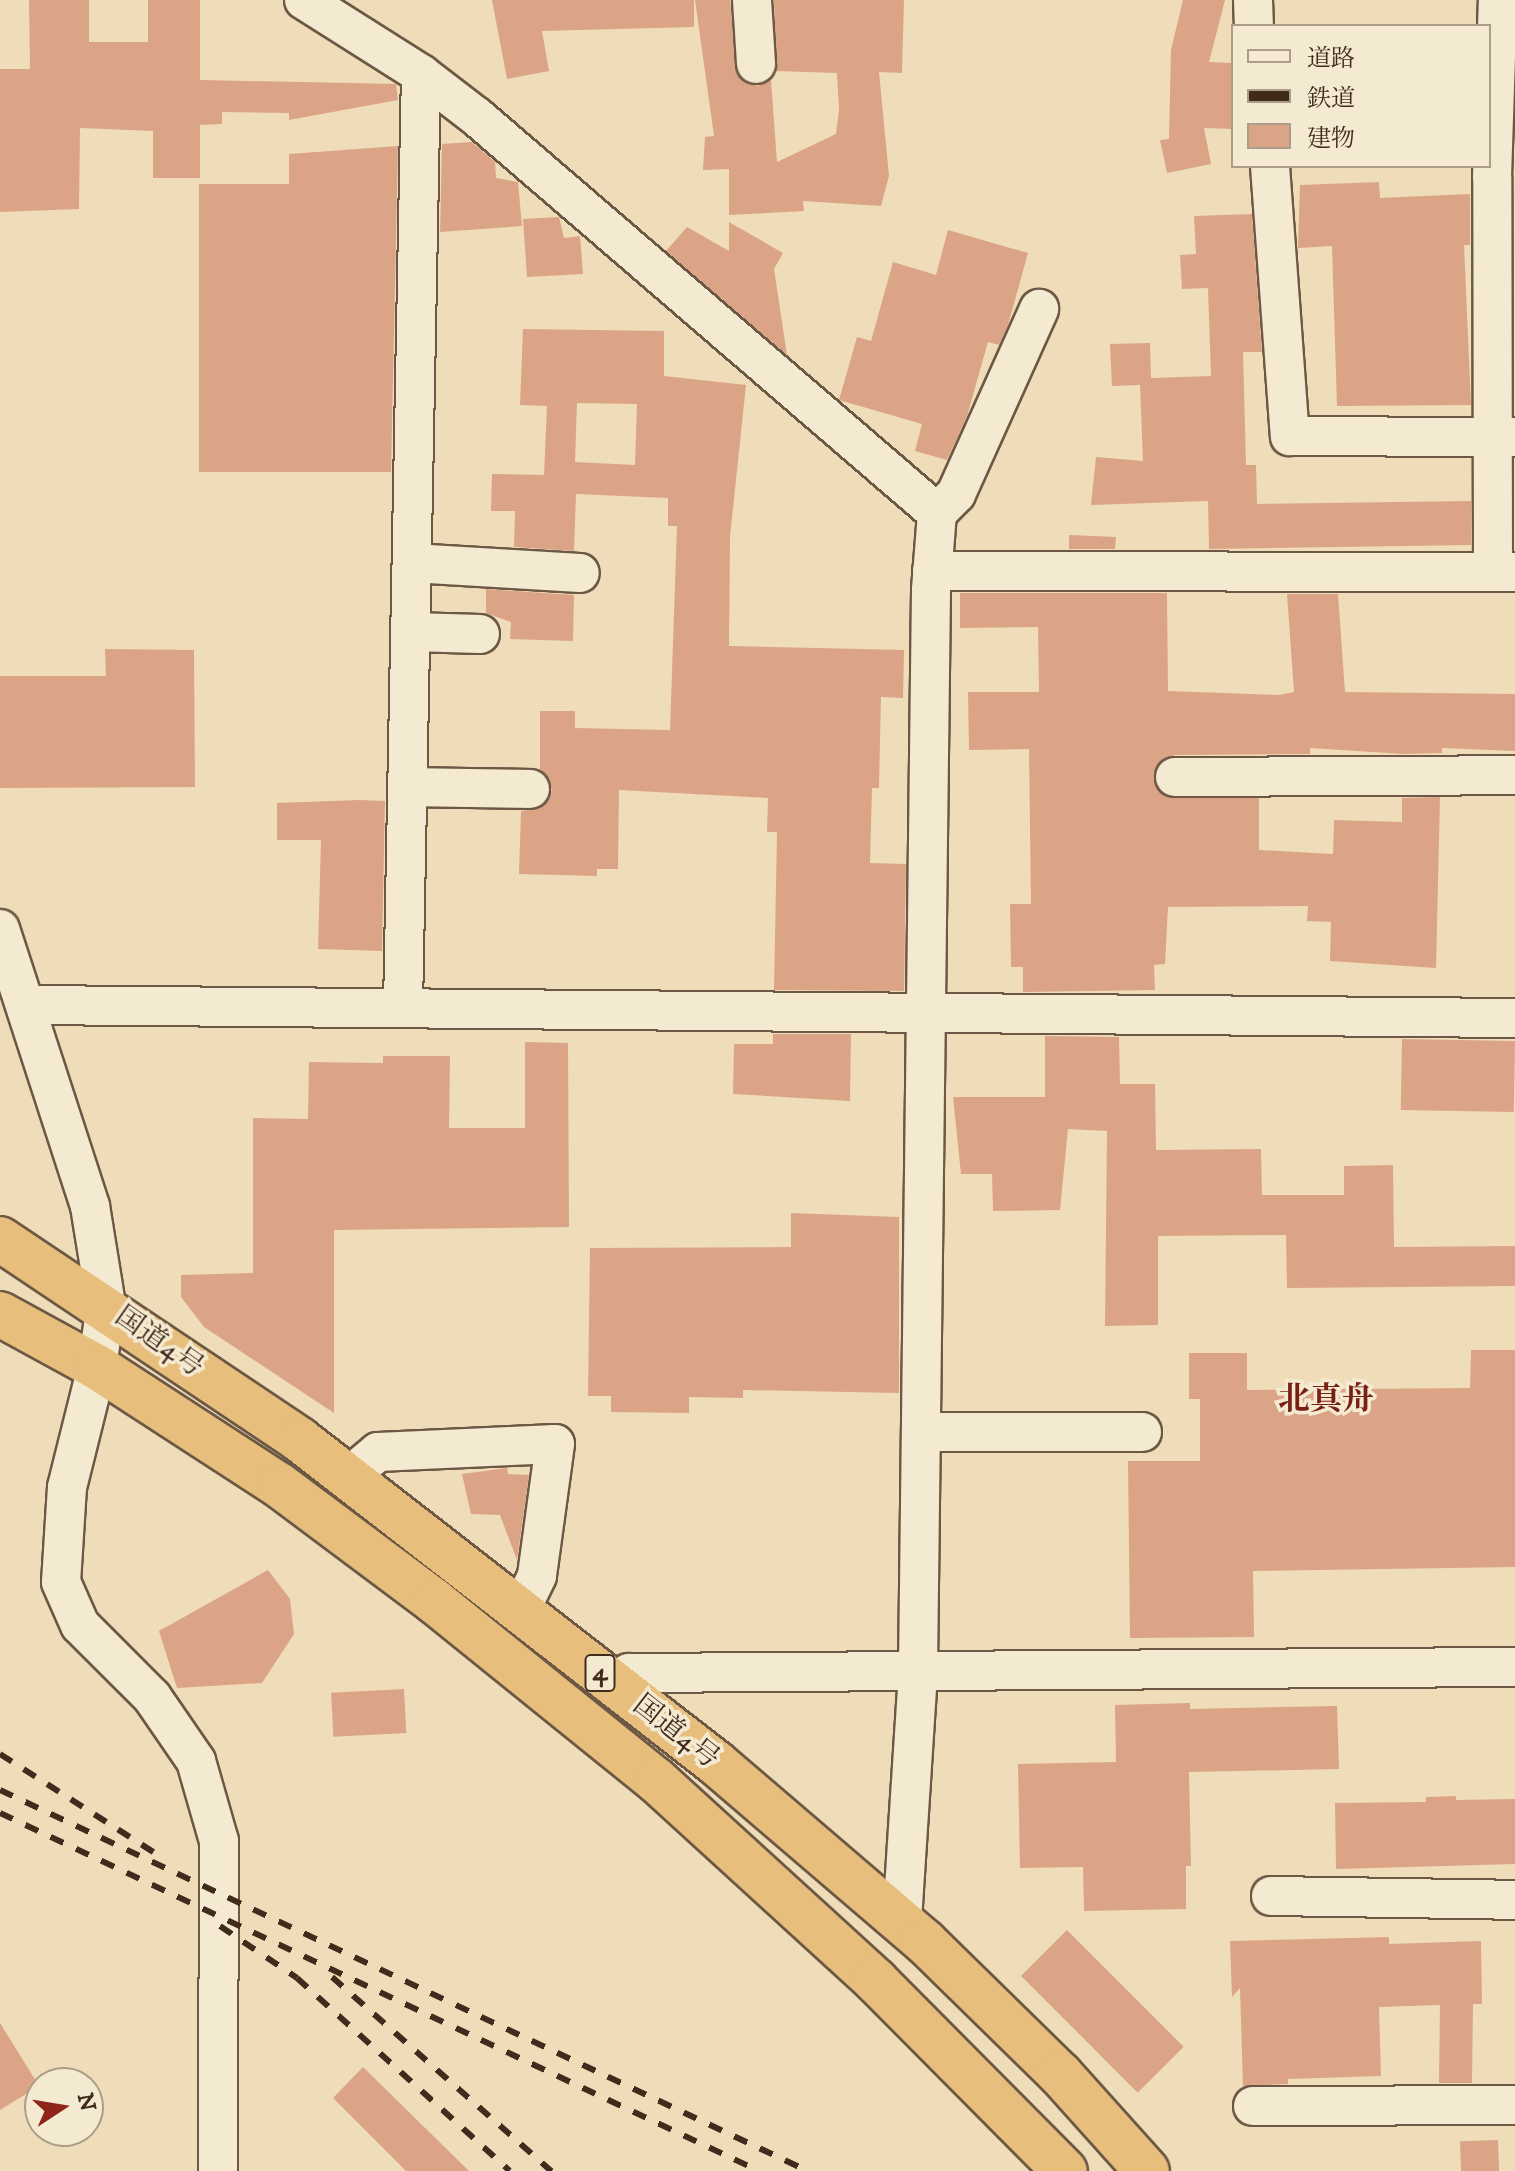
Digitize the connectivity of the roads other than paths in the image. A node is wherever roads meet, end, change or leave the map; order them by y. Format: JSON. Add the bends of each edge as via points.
{"nodes":[{"id":1,"x":304,"y":0,"type":"edge"},
{"id":2,"x":752,"y":0,"type":"edge"},
{"id":3,"x":1253,"y":0,"type":"edge"},
{"id":4,"x":1498,"y":0,"type":"edge"},
{"id":5,"x":1254,"y":24,"type":"edge"},
{"id":6,"x":756,"y":64,"type":"dead end"},
{"id":7,"x":421,"y":74,"type":"junction"},
{"id":8,"x":1270,"y":168,"type":"edge"},
{"id":9,"x":1504,"y":212,"type":"edge"},
{"id":10,"x":1039,"y":309,"type":"dead end"},
{"id":11,"x":1505,"y":437,"type":"edge"},
{"id":12,"x":937,"y":513,"type":"junction"},
{"id":13,"x":412,"y":563,"type":"junction"},
{"id":14,"x":932,"y":571,"type":"junction"},
{"id":15,"x":1504,"y":572,"type":"edge"},
{"id":16,"x":580,"y":573,"type":"dead end"},
{"id":17,"x":411,"y":632,"type":"junction"},
{"id":18,"x":480,"y":634,"type":"dead end"},
{"id":19,"x":1515,"y":775,"type":"edge"},
{"id":20,"x":1175,"y":777,"type":"dead end"},
{"id":21,"x":408,"y":787,"type":"junction"},
{"id":22,"x":530,"y":789,"type":"dead end"},
{"id":23,"x":0,"y":929,"type":"edge"},
{"id":24,"x":27,"y":1005,"type":"junction"},
{"id":25,"x":403,"y":1008,"type":"junction"},
{"id":26,"x":925,"y":1013,"type":"junction"},
{"id":27,"x":1515,"y":1018,"type":"edge"},
{"id":28,"x":0,"y":1239,"type":"edge"},
{"id":29,"x":106,"y":1305,"type":"junction"},
{"id":30,"x":0,"y":1314,"type":"edge"},
{"id":31,"x":97,"y":1367,"type":"junction"},
{"id":32,"x":921,"y":1432,"type":"junction"},
{"id":33,"x":1142,"y":1432,"type":"dead end"},
{"id":34,"x":348,"y":1477,"type":"junction"},
{"id":35,"x":520,"y":1611,"type":"junction"},
{"id":36,"x":1515,"y":1667,"type":"edge"},
{"id":37,"x":918,"y":1673,"type":"junction"},
{"id":38,"x":615,"y":1685,"type":"junction"},
{"id":39,"x":1271,"y":1896,"type":"dead end"},
{"id":40,"x":1515,"y":1900,"type":"edge"},
{"id":41,"x":902,"y":1923,"type":"junction"},
{"id":42,"x":1515,"y":2105,"type":"edge"},
{"id":43,"x":1253,"y":2106,"type":"dead end"},
{"id":44,"x":218,"y":2171,"type":"edge"},
{"id":45,"x":1065,"y":2171,"type":"edge"},
{"id":46,"x":1147,"y":2171,"type":"edge"}],
"edges":[{"from":1,"to":7,"type":"street"},
{"from":2,"to":6,"type":"street"},
{"from":3,"to":5,"type":"street"},
{"from":4,"to":9,"type":"street"},
{"from":7,"to":12,"type":"street"},
{"from":7,"to":13,"type":"street"},
{"from":8,"to":11,"type":"street","via":[[1290,436]]},
{"from":9,"to":11,"type":"street"},
{"from":10,"to":12,"type":"street","via":[[956,494]]},
{"from":11,"to":15,"type":"street"},
{"from":12,"to":14,"type":"street"},
{"from":13,"to":16,"type":"street"},
{"from":13,"to":17,"type":"street"},
{"from":14,"to":15,"type":"street"},
{"from":14,"to":26,"type":"street"},
{"from":17,"to":18,"type":"street"},
{"from":17,"to":21,"type":"street"},
{"from":19,"to":20,"type":"street"},
{"from":21,"to":22,"type":"street"},
{"from":21,"to":25,"type":"street"},
{"from":23,"to":24,"type":"street"},
{"from":24,"to":25,"type":"street"},
{"from":24,"to":29,"type":"street","via":[[90,1206]]},
{"from":25,"to":26,"type":"street"},
{"from":26,"to":27,"type":"street"},
{"from":26,"to":32,"type":"street"},
{"from":28,"to":29,"type":"highway","name":"国道4号","number":"4"},
{"from":29,"to":31,"type":"street"},
{"from":29,"to":34,"type":"highway","name":"国道4号","number":"4"},
{"from":30,"to":31,"type":"highway","name":"国道4号","number":"4"},
{"from":31,"to":44,"type":"street","via":[[67,1487],[61,1582],[80,1625],[152,1697],[196,1761],[219,1841]]},
{"from":31,"to":45,"type":"highway","name":"国道4号","number":"4","via":[[279,1485],[434,1601],[656,1780],[876,1981]]},
{"from":32,"to":33,"type":"street"},
{"from":32,"to":37,"type":"street"},
{"from":34,"to":35,"type":"highway","name":"国道4号","number":"4"},
{"from":34,"to":35,"type":"street","via":[[378,1452],[555,1444],[537,1576]]},
{"from":35,"to":38,"type":"highway","name":"国道4号","number":"4"},
{"from":36,"to":37,"type":"street"},
{"from":37,"to":38,"type":"street","via":[[629,1673]]},
{"from":37,"to":41,"type":"street"},
{"from":38,"to":41,"type":"highway","name":"国道4号","number":"4","via":[[716,1763]]},
{"from":39,"to":40,"type":"street"},
{"from":41,"to":46,"type":"highway","name":"国道4号","number":"4","via":[[1060,2074]]},
{"from":42,"to":43,"type":"street"}]}
